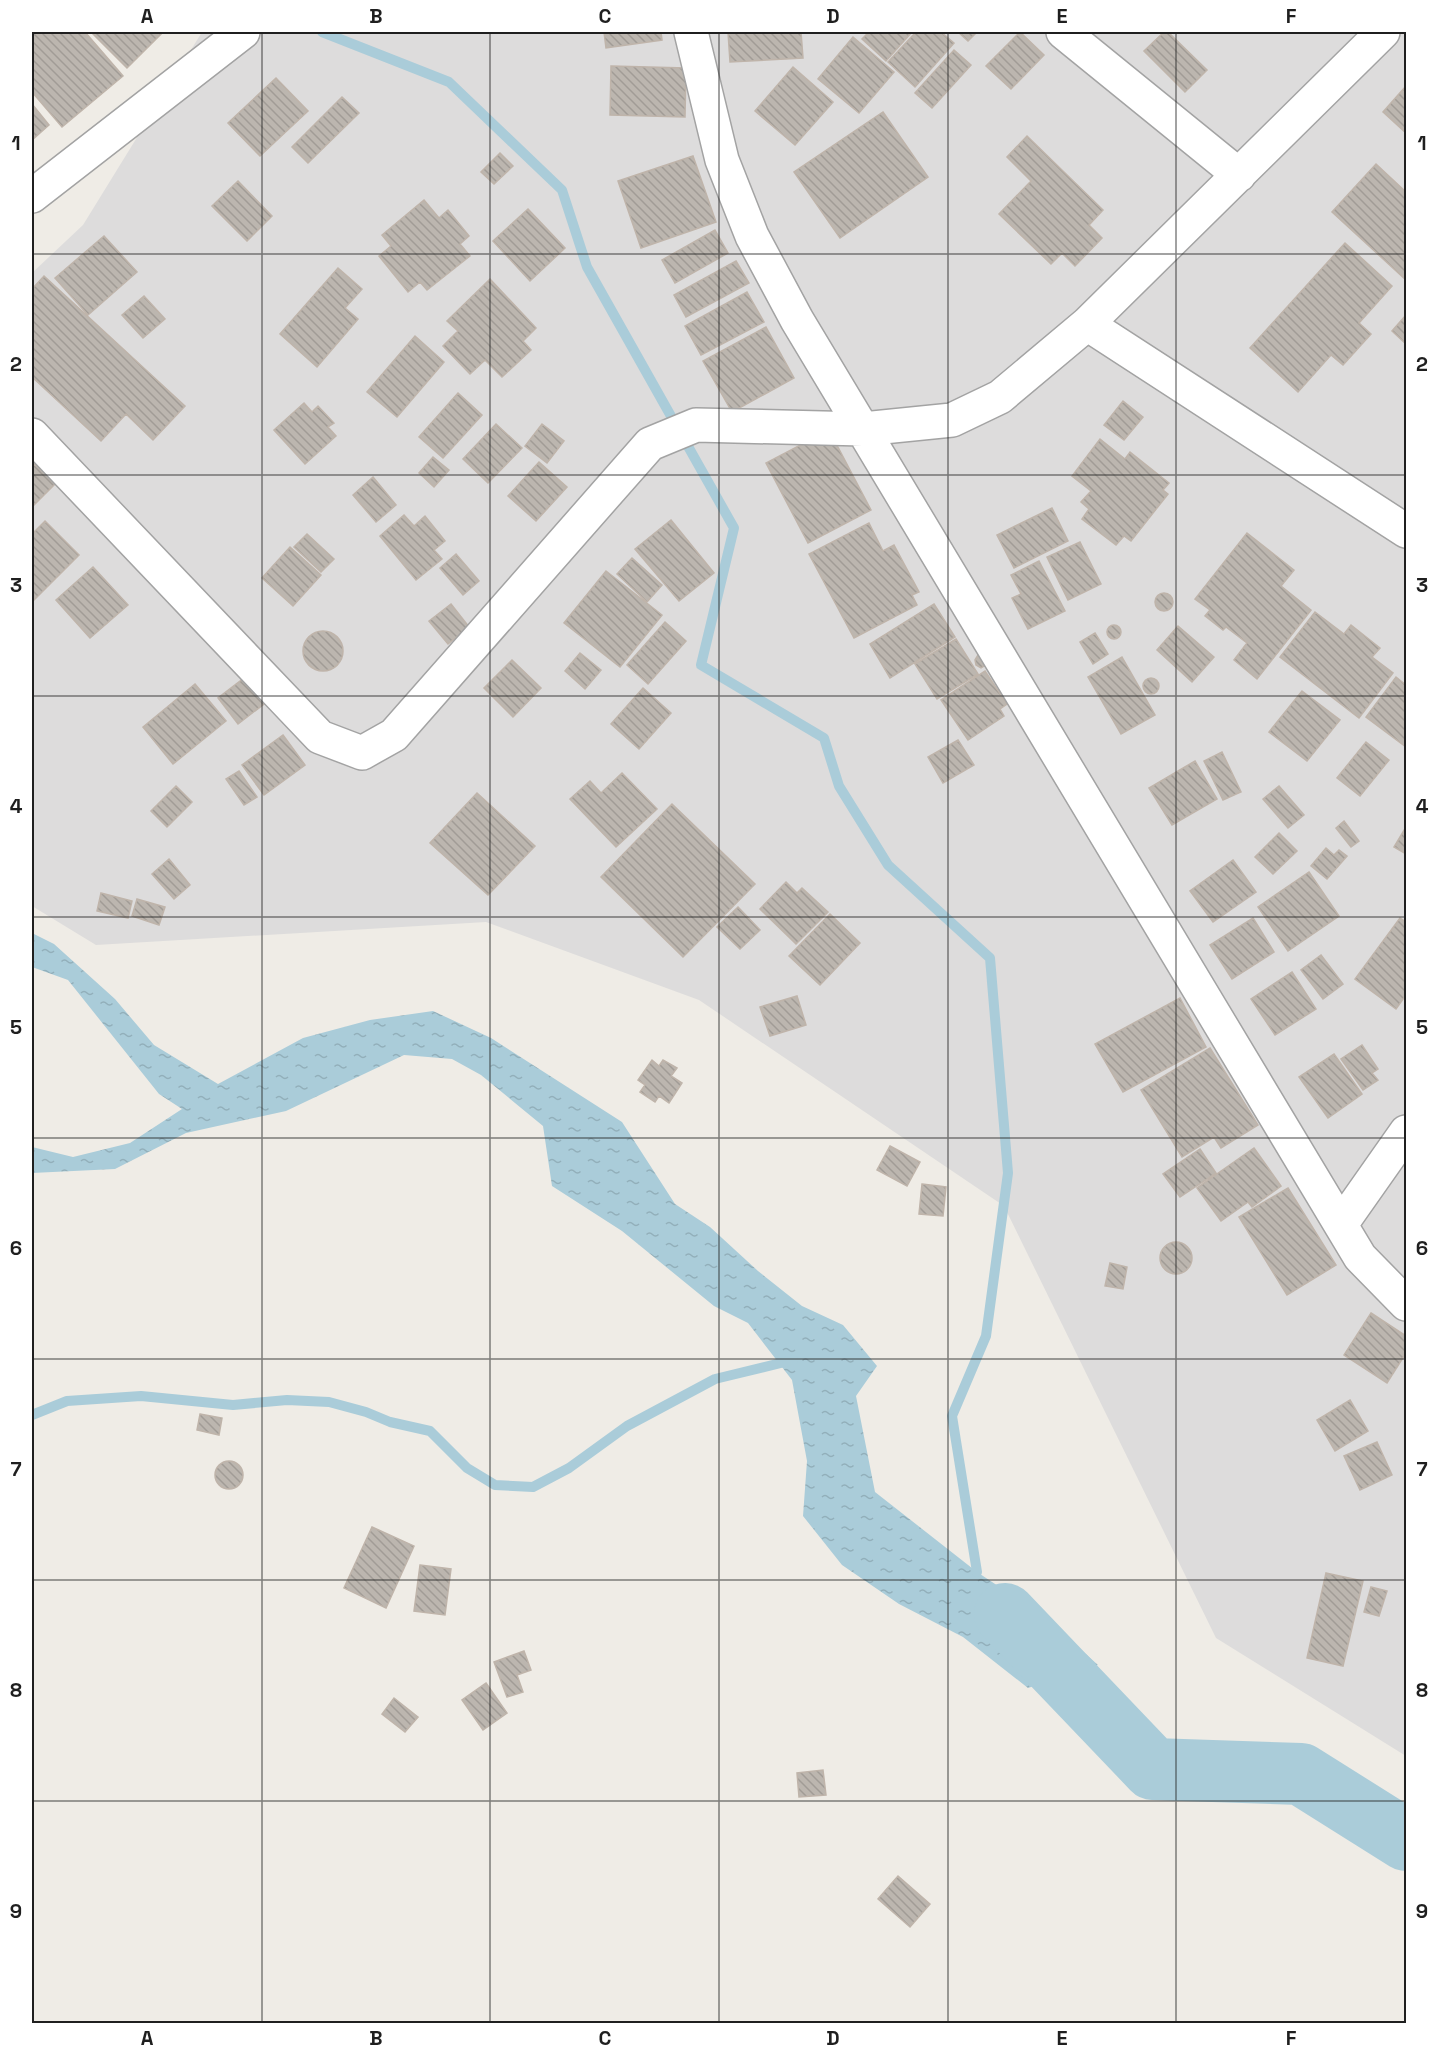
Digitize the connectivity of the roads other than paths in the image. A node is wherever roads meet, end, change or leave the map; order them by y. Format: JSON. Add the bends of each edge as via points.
{"nodes":[{"id":1,"x":243,"y":32,"type":"edge"},
{"id":2,"x":691,"y":32,"type":"edge"},
{"id":3,"x":1063,"y":32,"type":"edge"},
{"id":4,"x":1383,"y":32,"type":"edge"},
{"id":5,"x":1239,"y":175,"type":"junction"},
{"id":6,"x":32,"y":196,"type":"edge"},
{"id":7,"x":1087,"y":324,"type":"junction"},
{"id":8,"x":863,"y":429,"type":"junction"},
{"id":9,"x":32,"y":435,"type":"edge"},
{"id":10,"x":1407,"y":531,"type":"edge"},
{"id":11,"x":1407,"y":1132,"type":"edge"},
{"id":12,"x":1342,"y":1223,"type":"junction"},
{"id":13,"x":1407,"y":1304,"type":"edge"}],
"edges":[{"from":1,"to":6,"type":"street"},
{"from":2,"to":8,"type":"street","via":[[722,160],[752,237]]},
{"from":3,"to":5,"type":"street"},
{"from":4,"to":5,"type":"street"},
{"from":5,"to":7,"type":"street"},
{"from":7,"to":8,"type":"street","via":[[1000,397],[952,420]]},
{"from":7,"to":10,"type":"street"},
{"from":8,"to":9,"type":"street","via":[[696,425],[650,444],[394,735],[362,753],[320,737]]},
{"from":8,"to":12,"type":"street","via":[[1284,1134]]},
{"from":11,"to":12,"type":"street"},
{"from":12,"to":13,"type":"street","via":[[1360,1257]]}]}
